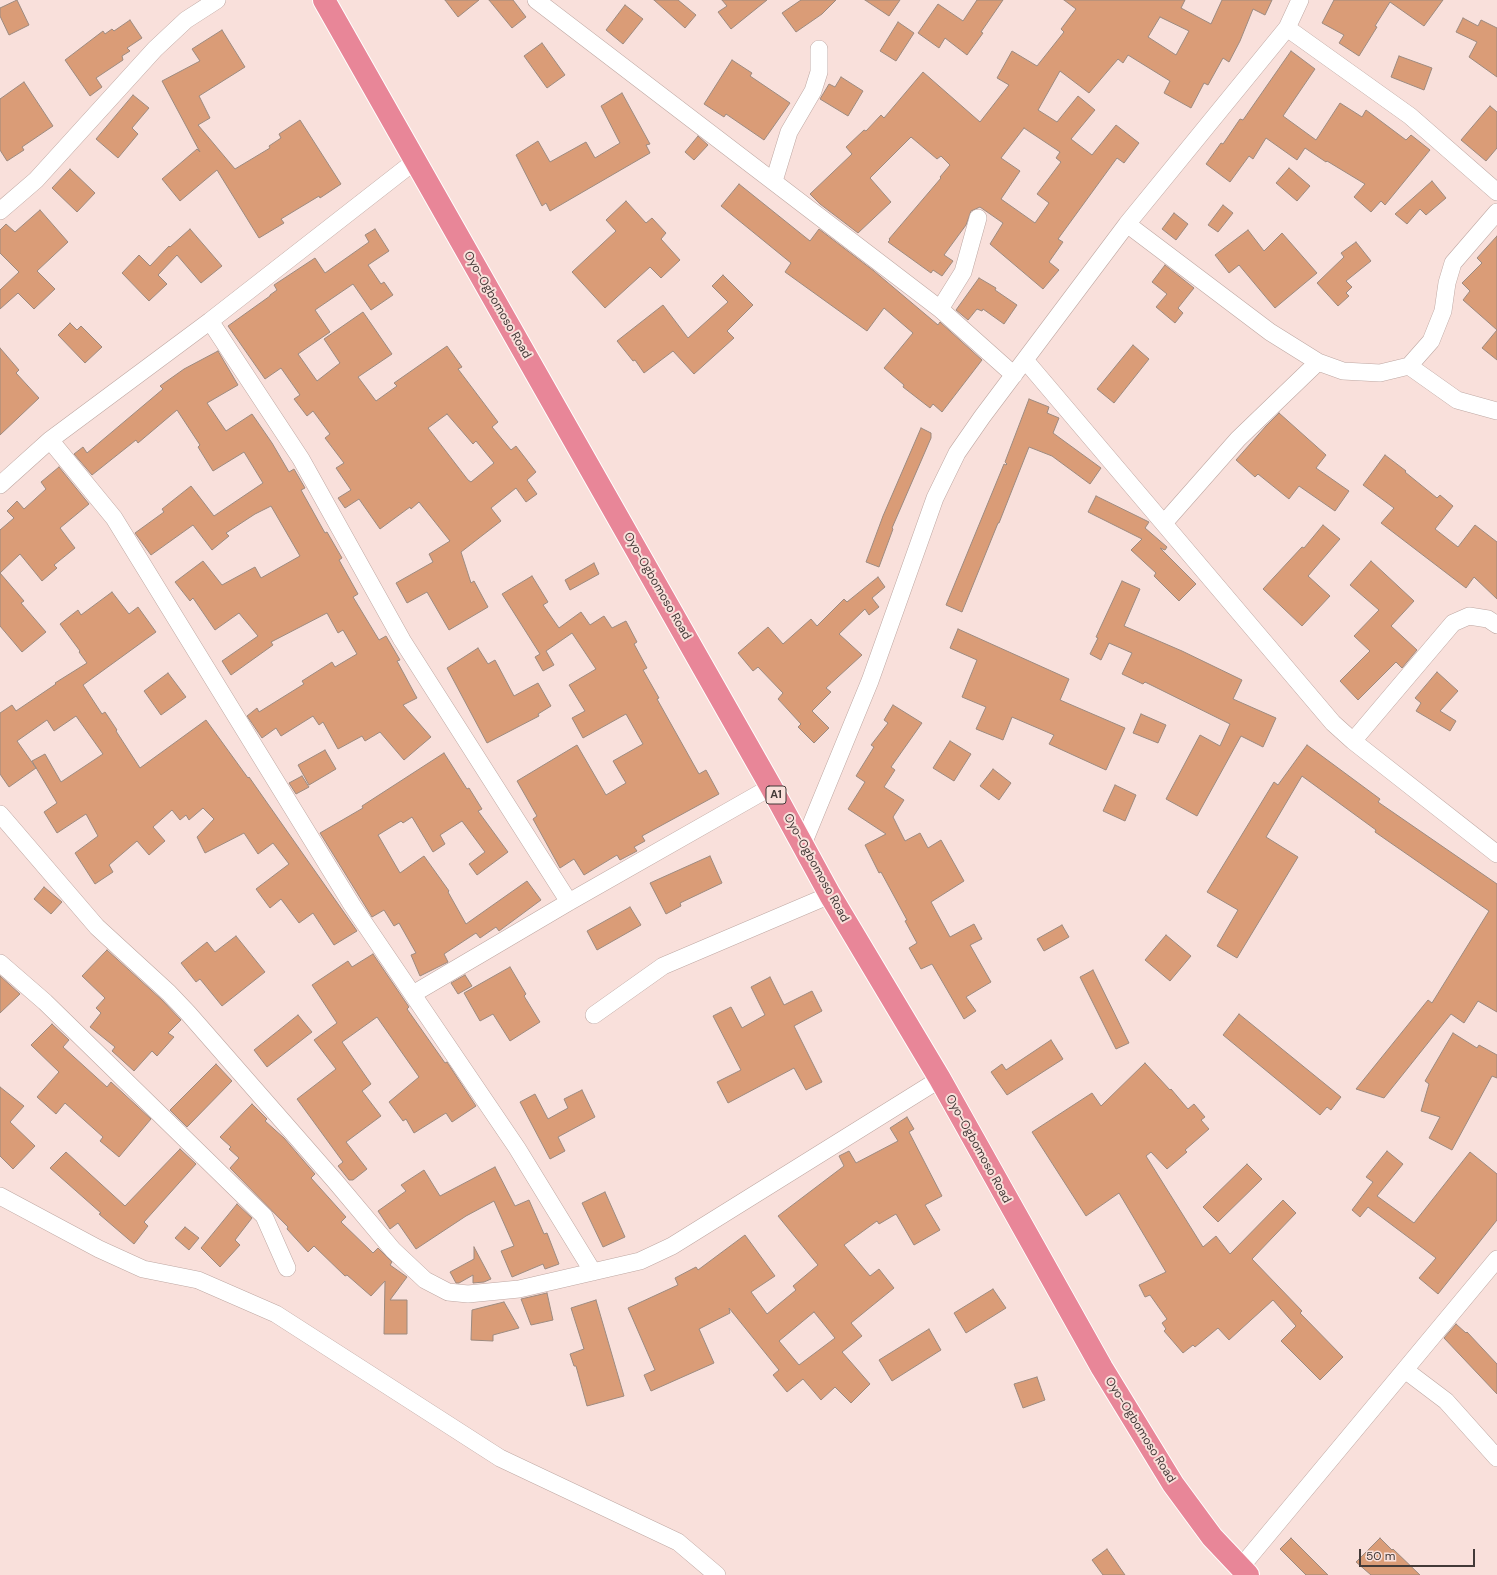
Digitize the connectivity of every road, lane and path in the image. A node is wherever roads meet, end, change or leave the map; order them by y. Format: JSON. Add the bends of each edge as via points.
{"nodes":[{"id":1,"x":217,"y":0,"type":"edge"},
{"id":2,"x":324,"y":0,"type":"edge"},
{"id":3,"x":536,"y":0,"type":"edge"},
{"id":4,"x":1300,"y":0,"type":"edge"},
{"id":5,"x":1287,"y":28,"type":"junction"},
{"id":6,"x":819,"y":49,"type":"dead end"},
{"id":7,"x":415,"y":161,"type":"junction"},
{"id":8,"x":774,"y":182,"type":"junction"},
{"id":9,"x":1497,"y":192,"type":"edge"},
{"id":10,"x":0,"y":211,"type":"edge"},
{"id":11,"x":1497,"y":212,"type":"edge"},
{"id":12,"x":978,"y":218,"type":"dead end"},
{"id":13,"x":1127,"y":224,"type":"junction"},
{"id":14,"x":940,"y":309,"type":"junction"},
{"id":15,"x":210,"y":321,"type":"junction"},
{"id":16,"x":1025,"y":360,"type":"junction"},
{"id":17,"x":1318,"y":362,"type":"junction"},
{"id":18,"x":1409,"y":366,"type":"junction"},
{"id":19,"x":1014,"y":375,"type":"junction"},
{"id":20,"x":1497,"y":411,"type":"edge"},
{"id":21,"x":50,"y":440,"type":"junction"},
{"id":22,"x":0,"y":485,"type":"edge"},
{"id":23,"x":1164,"y":523,"type":"junction"},
{"id":24,"x":1497,"y":625,"type":"edge"},
{"id":25,"x":1353,"y":741,"type":"junction"},
{"id":26,"x":771,"y":787,"type":"junction"},
{"id":27,"x":0,"y":814,"type":"edge"},
{"id":28,"x":803,"y":844,"type":"junction"},
{"id":29,"x":1497,"y":854,"type":"edge"},
{"id":30,"x":830,"y":896,"type":"junction"},
{"id":31,"x":569,"y":902,"type":"junction"},
{"id":32,"x":0,"y":963,"type":"edge"},
{"id":33,"x":414,"y":994,"type":"junction"},
{"id":34,"x":594,"y":1015,"type":"dead end"},
{"id":35,"x":940,"y":1080,"type":"junction"},
{"id":36,"x":0,"y":1196,"type":"edge"},
{"id":37,"x":1497,"y":1259,"type":"edge"},
{"id":38,"x":287,"y":1268,"type":"dead end"},
{"id":39,"x":593,"y":1272,"type":"junction"},
{"id":40,"x":1405,"y":1370,"type":"junction"},
{"id":41,"x":1497,"y":1458,"type":"edge"},
{"id":42,"x":1244,"y":1571,"type":"edge"},
{"id":43,"x":717,"y":1575,"type":"edge"}],
"edges":[{"from":1,"to":10,"type":"street","via":[[186,20],[155,49],[36,180]]},
{"from":2,"to":7,"type":"highway","name":"Oyo-Ogbomoso Road","number":"A1"},
{"from":3,"to":8,"type":"street"},
{"from":4,"to":5,"type":"street"},
{"from":5,"to":9,"type":"street","via":[[1410,116]]},
{"from":5,"to":13,"type":"street"},
{"from":6,"to":8,"type":"street","via":[[819,72],[813,91],[789,132]]},
{"from":7,"to":15,"type":"street"},
{"from":7,"to":26,"type":"highway","name":"Oyo-Ogbomoso Road","number":"A1"},
{"from":8,"to":14,"type":"street"},
{"from":11,"to":18,"type":"street","via":[[1453,263],[1443,311],[1432,341]]},
{"from":12,"to":14,"type":"street","via":[[963,272]]},
{"from":13,"to":16,"type":"street"},
{"from":13,"to":17,"type":"street","via":[[1270,332]]},
{"from":14,"to":19,"type":"street"},
{"from":15,"to":21,"type":"street"},
{"from":15,"to":31,"type":"street","via":[[301,459],[402,640]]},
{"from":16,"to":19,"type":"street"},
{"from":16,"to":23,"type":"street"},
{"from":17,"to":18,"type":"street","via":[[1343,371],[1380,373]]},
{"from":17,"to":23,"type":"street","via":[[1238,439]]},
{"from":18,"to":20,"type":"street","via":[[1457,400]]},
{"from":19,"to":28,"type":"street","via":[[957,454],[935,498],[870,681]]},
{"from":21,"to":22,"type":"street"},
{"from":21,"to":33,"type":"street","via":[[114,518],[352,905]]},
{"from":23,"to":25,"type":"street","via":[[1334,723]]},
{"from":24,"to":25,"type":"street","via":[[1488,619],[1469,616],[1453,623]]},
{"from":25,"to":29,"type":"street"},
{"from":26,"to":28,"type":"highway","name":"Oyo-Ogbomoso Road","number":"A1"},
{"from":26,"to":31,"type":"street"},
{"from":27,"to":39,"type":"street","via":[[97,927],[188,1013],[393,1250],[425,1280],[448,1292],[468,1294],[519,1289]]},
{"from":28,"to":30,"type":"highway","name":"Oyo-Ogbomoso Road","number":"A1"},
{"from":30,"to":34,"type":"street","via":[[663,966]]},
{"from":30,"to":35,"type":"highway","name":"Oyo-Ogbomoso Road","number":"A1"},
{"from":31,"to":33,"type":"street"},
{"from":32,"to":38,"type":"street","via":[[45,1002],[264,1216]]},
{"from":33,"to":39,"type":"street","via":[[517,1148]]},
{"from":35,"to":39,"type":"street","via":[[672,1246],[640,1261]]},
{"from":35,"to":42,"type":"highway","name":"Oyo-Ogbomoso Road","number":"A1","via":[[1102,1368],[1173,1484],[1212,1537]]},
{"from":36,"to":43,"type":"street","via":[[143,1269],[198,1280],[276,1314],[500,1458],[678,1542]]},
{"from":37,"to":40,"type":"street"},
{"from":40,"to":41,"type":"street","via":[[1446,1401]]},
{"from":40,"to":42,"type":"street"}]}
